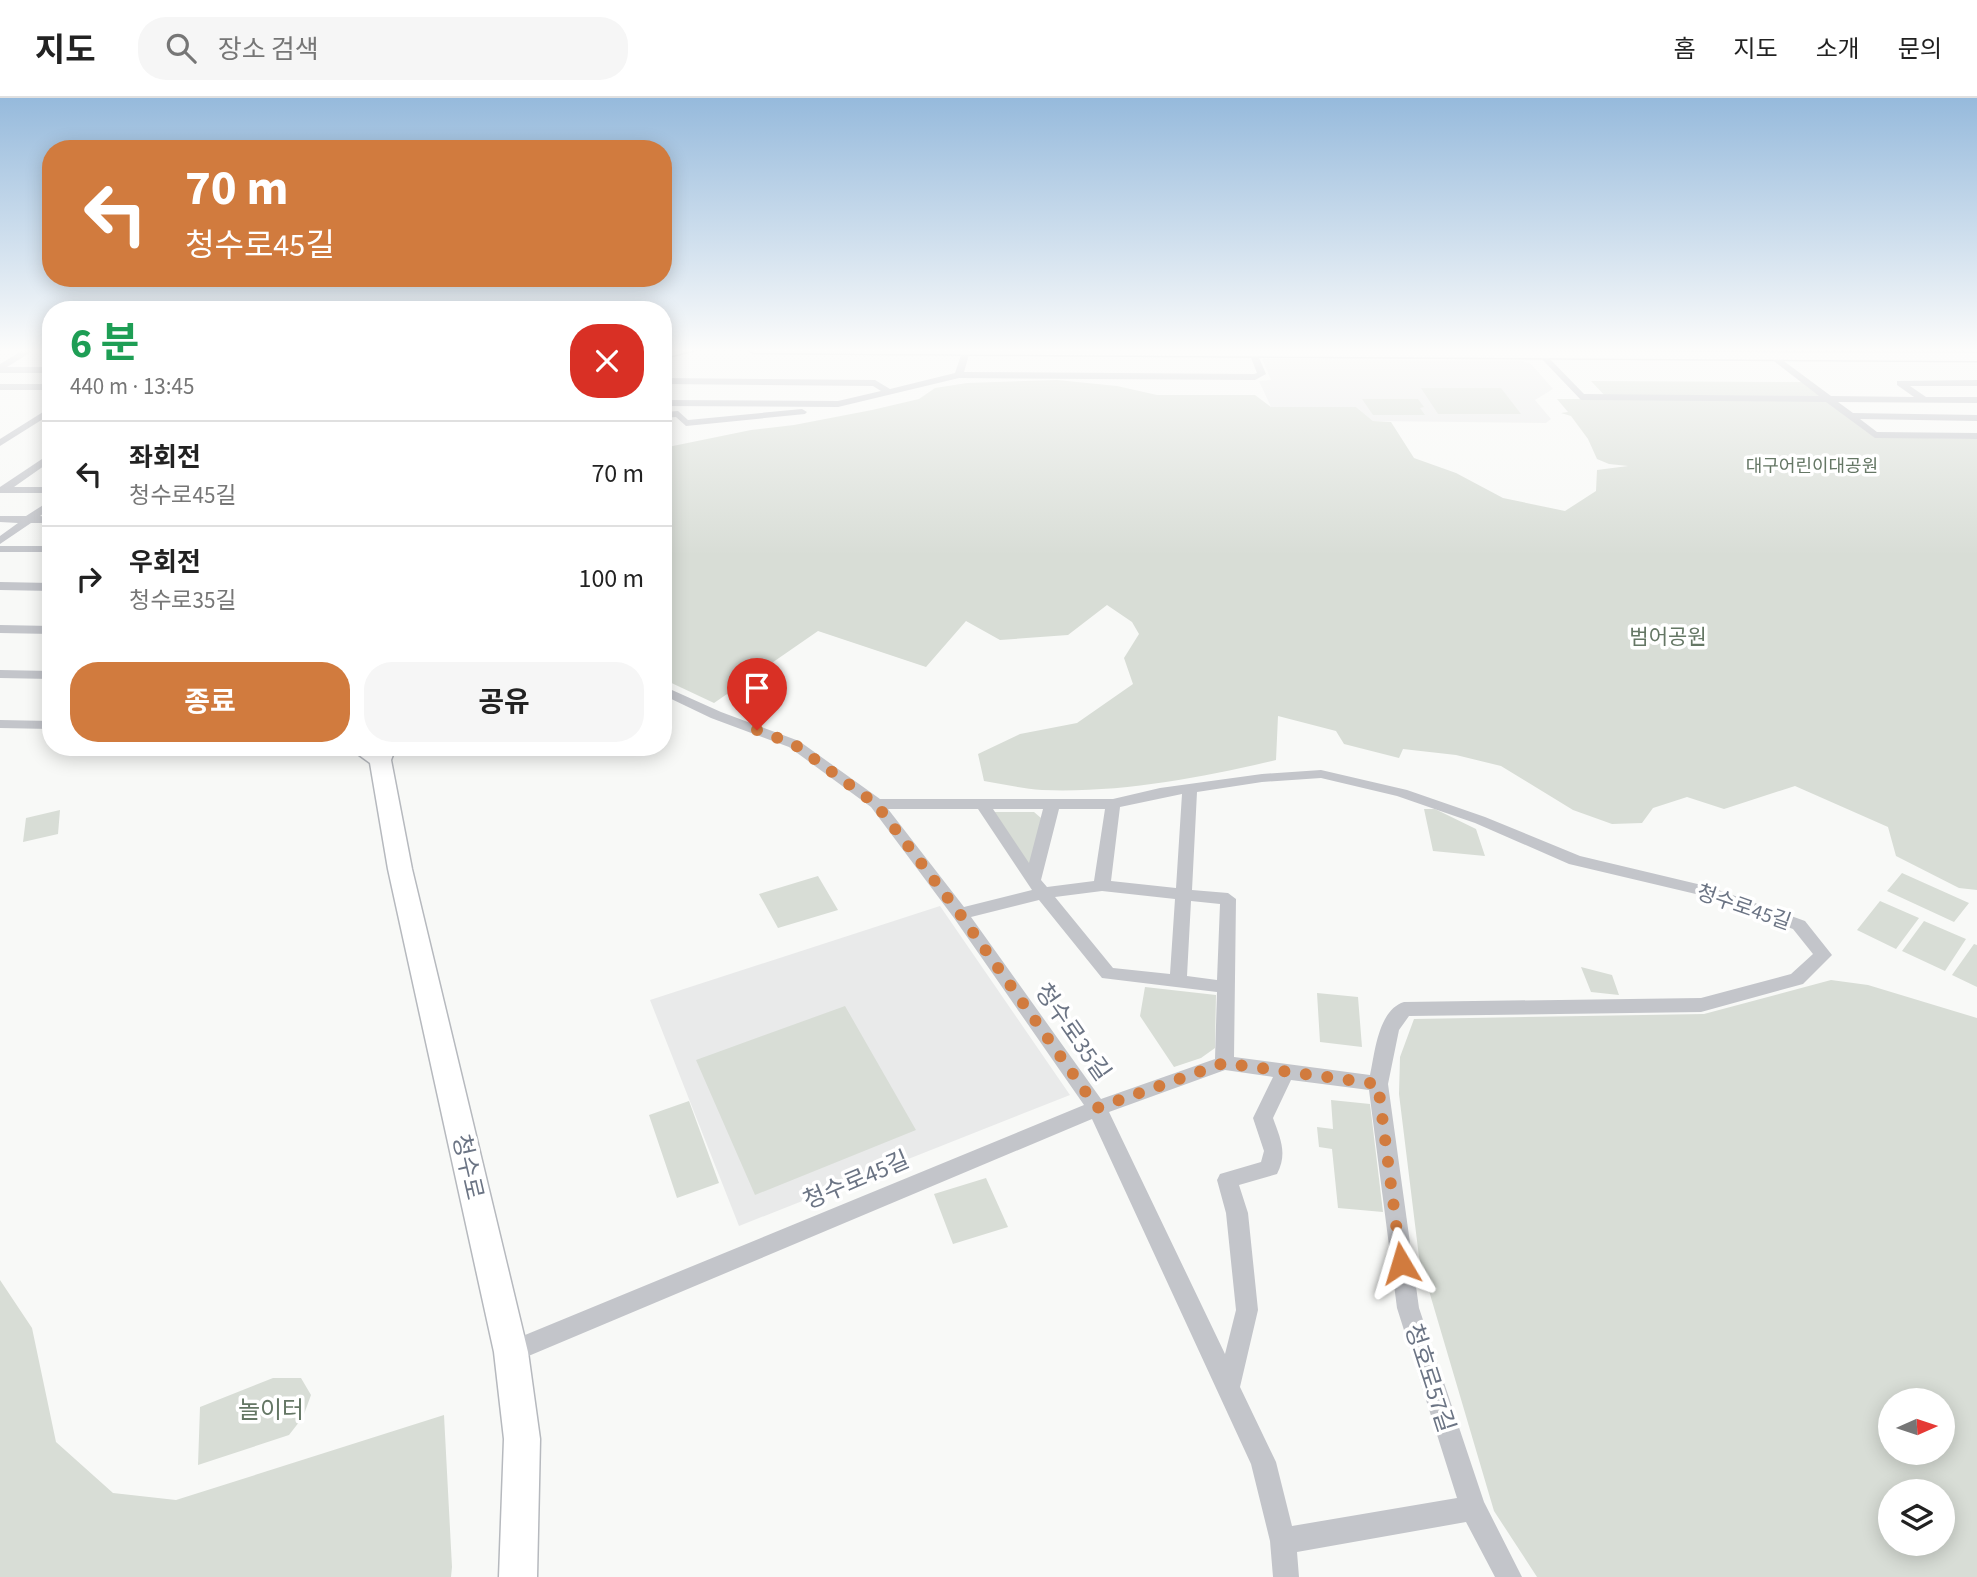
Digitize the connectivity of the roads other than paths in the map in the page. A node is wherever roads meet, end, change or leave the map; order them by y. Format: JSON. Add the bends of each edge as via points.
{"nodes":[{"id":1,"x":39,"y":418,"type":"edge"},
{"id":2,"x":682,"y":418,"type":"edge"},
{"id":3,"x":759,"y":418,"type":"edge"},
{"id":4,"x":1854,"y":418,"type":"edge"},
{"id":5,"x":1977,"y":436,"type":"edge"},
{"id":6,"x":0,"y":443,"type":"edge"},
{"id":7,"x":42,"y":462,"type":"edge"},
{"id":8,"x":1,"y":490,"type":"edge"},
{"id":9,"x":42,"y":490,"type":"edge"},
{"id":10,"x":42,"y":510,"type":"edge"},
{"id":11,"x":0,"y":519,"type":"edge"},
{"id":12,"x":29,"y":519,"type":"junction"},
{"id":13,"x":42,"y":520,"type":"edge"},
{"id":14,"x":0,"y":541,"type":"edge"},
{"id":15,"x":0,"y":549,"type":"edge"},
{"id":16,"x":42,"y":549,"type":"edge"},
{"id":17,"x":0,"y":586,"type":"edge"},
{"id":18,"x":42,"y":587,"type":"edge"},
{"id":19,"x":0,"y":629,"type":"edge"},
{"id":20,"x":42,"y":630,"type":"edge"},
{"id":21,"x":0,"y":674,"type":"edge"},
{"id":22,"x":42,"y":675,"type":"edge"},
{"id":23,"x":672,"y":694,"type":"edge"},
{"id":24,"x":0,"y":724,"type":"edge"},
{"id":25,"x":42,"y":725,"type":"edge"},
{"id":26,"x":376,"y":756,"type":"edge"},
{"id":27,"x":1190,"y":789,"type":"junction"},
{"id":28,"x":876,"y":804,"type":"junction"},
{"id":29,"x":1113,"y":804,"type":"junction"},
{"id":30,"x":982,"y":805,"type":"junction"},
{"id":31,"x":1052,"y":805,"type":"junction"},
{"id":32,"x":1102,"y":886,"type":"junction"},
{"id":33,"x":1038,"y":887,"type":"junction"},
{"id":34,"x":1185,"y":895,"type":"junction"},
{"id":35,"x":960,"y":914,"type":"junction"},
{"id":36,"x":1178,"y":982,"type":"junction"},
{"id":37,"x":1226,"y":987,"type":"junction"},
{"id":38,"x":1224,"y":1063,"type":"junction"},
{"id":39,"x":1285,"y":1073,"type":"junction"},
{"id":40,"x":1378,"y":1084,"type":"junction"},
{"id":41,"x":1097,"y":1108,"type":"junction"},
{"id":42,"x":510,"y":1352,"type":"junction"},
{"id":43,"x":1228,"y":1389,"type":"junction"},
{"id":44,"x":1473,"y":1508,"type":"junction"},
{"id":45,"x":1283,"y":1541,"type":"junction"},
{"id":46,"x":518,"y":1577,"type":"edge"},
{"id":47,"x":1286,"y":1577,"type":"edge"},
{"id":48,"x":1509,"y":1577,"type":"edge"}],
"edges":[{"from":1,"to":6,"type":"street"},
{"from":2,"to":3,"type":"street","via":[[686,423]]},
{"from":4,"to":5,"type":"street","via":[[1876,435]]},
{"from":7,"to":8,"type":"street"},
{"from":8,"to":9,"type":"street"},
{"from":10,"to":12,"type":"street"},
{"from":11,"to":12,"type":"street"},
{"from":12,"to":13,"type":"street"},
{"from":12,"to":14,"type":"street"},
{"from":15,"to":16,"type":"street"},
{"from":17,"to":18,"type":"street"},
{"from":19,"to":20,"type":"street"},
{"from":21,"to":22,"type":"street"},
{"from":23,"to":28,"type":"street","name":"청수로35길","via":[[794,744]]},
{"from":24,"to":25,"type":"street"},
{"from":26,"to":42,"type":"main road","name":"청수로"},
{"from":27,"to":29,"type":"street","name":"청수로45길"},
{"from":27,"to":34,"type":"street"},
{"from":27,"to":40,"type":"street","name":"청수로45길","via":[[1321,774],[1402,793],[1575,860],[1704,891],[1799,925],[1823,955],[1797,979],[1701,1005],[1404,1009],[1390,1028]]},
{"from":28,"to":30,"type":"street","name":"청수로45길"},
{"from":28,"to":35,"type":"street","name":"청수로35길"},
{"from":29,"to":31,"type":"street","name":"청수로45길"},
{"from":29,"to":32,"type":"street"},
{"from":30,"to":31,"type":"street","name":"청수로45길"},
{"from":30,"to":33,"type":"street"},
{"from":31,"to":33,"type":"street"},
{"from":32,"to":33,"type":"street"},
{"from":32,"to":34,"type":"street"},
{"from":33,"to":35,"type":"street"},
{"from":33,"to":36,"type":"street","via":[[1108,974]]},
{"from":34,"to":36,"type":"street"},
{"from":34,"to":37,"type":"street","via":[[1228,900]]},
{"from":35,"to":41,"type":"street","name":"청수로35길"},
{"from":36,"to":37,"type":"street"},
{"from":37,"to":38,"type":"street"},
{"from":38,"to":39,"type":"street","name":"청수로45길"},
{"from":38,"to":41,"type":"street","name":"청수로45길"},
{"from":39,"to":40,"type":"street","name":"청수로45길"},
{"from":39,"to":43,"type":"street","via":[[1263,1118],[1274,1151],[1270,1168],[1227,1180],[1237,1213],[1247,1310]]},
{"from":40,"to":44,"type":"street","name":"청호로57길","via":[[1408,1308]]},
{"from":41,"to":42,"type":"street","name":"청수로45길"},
{"from":41,"to":43,"type":"street","name":"청수로35길"},
{"from":42,"to":46,"type":"main road","name":"청수로","via":[[522,1439]]},
{"from":43,"to":45,"type":"street","name":"청수로35길","via":[[1264,1462]]},
{"from":44,"to":45,"type":"street"},
{"from":44,"to":48,"type":"street","name":"청호로57길"},
{"from":45,"to":47,"type":"street","name":"청수로35길"}]}
